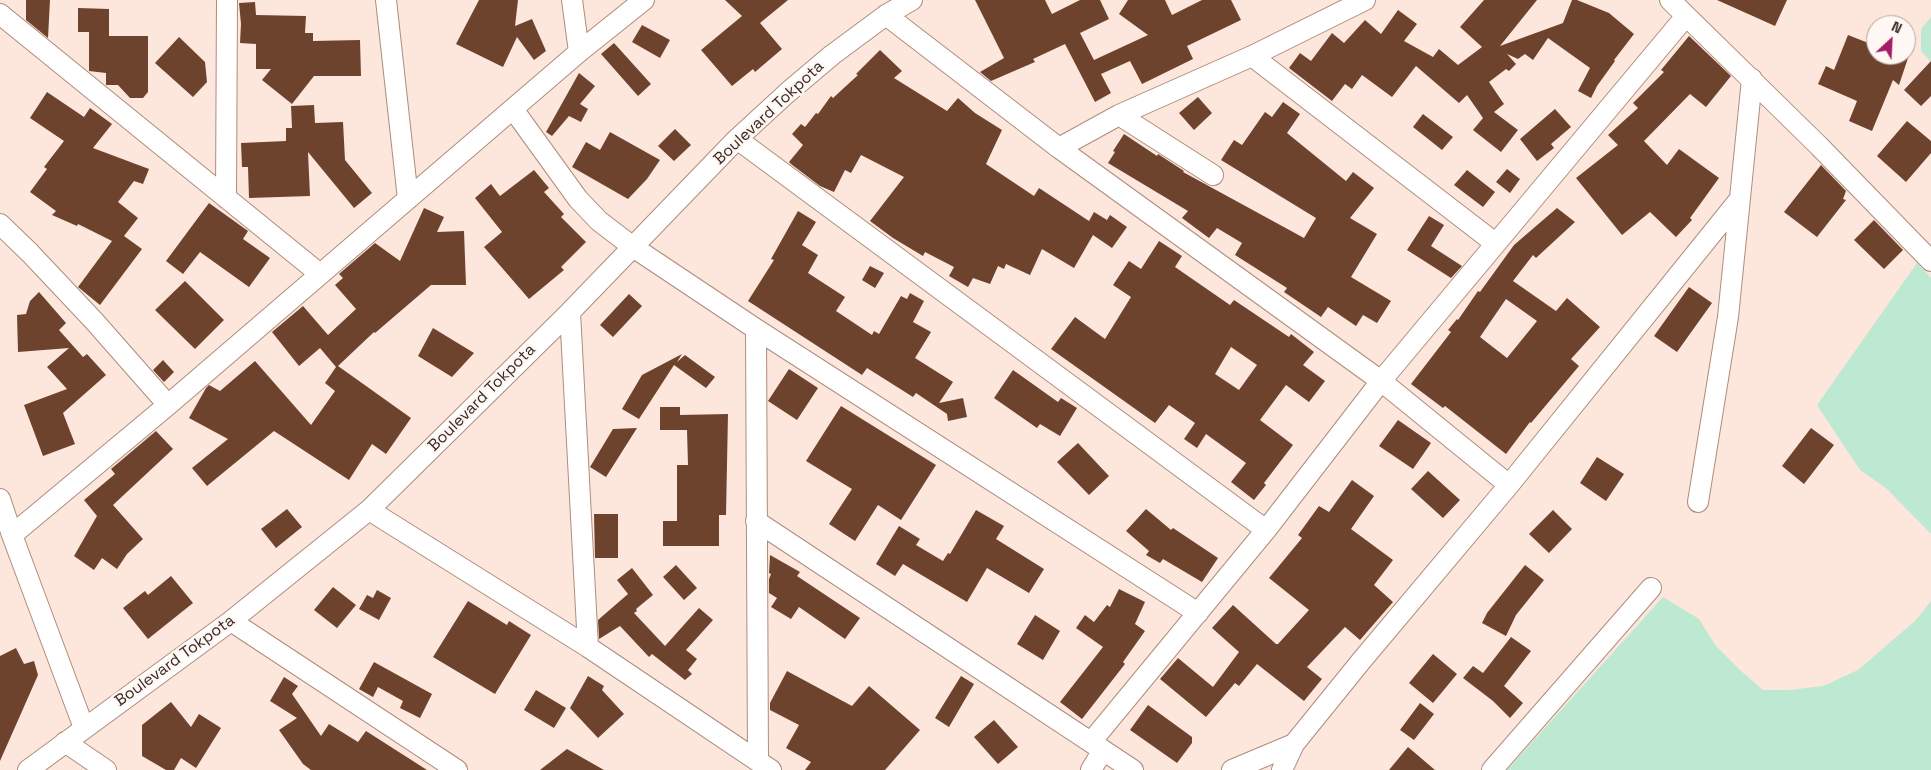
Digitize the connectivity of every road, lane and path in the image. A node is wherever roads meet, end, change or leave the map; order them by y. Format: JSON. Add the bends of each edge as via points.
{"nodes":[{"id":1,"x":227,"y":0,"type":"edge"},
{"id":2,"x":386,"y":0,"type":"edge"},
{"id":3,"x":572,"y":0,"type":"edge"},
{"id":4,"x":644,"y":0,"type":"edge"},
{"id":5,"x":912,"y":0,"type":"edge"},
{"id":6,"x":1365,"y":0,"type":"edge"},
{"id":7,"x":1670,"y":0,"type":"edge"},
{"id":8,"x":0,"y":14,"type":"edge"},
{"id":9,"x":886,"y":15,"type":"junction"},
{"id":10,"x":1686,"y":16,"type":"junction"},
{"id":11,"x":580,"y":52,"type":"junction"},
{"id":12,"x":1252,"y":56,"type":"junction"},
{"id":13,"x":1752,"y":79,"type":"junction"},
{"id":14,"x":513,"y":109,"type":"junction"},
{"id":15,"x":1119,"y":115,"type":"junction"},
{"id":16,"x":737,"y":139,"type":"junction"},
{"id":17,"x":1059,"y":148,"type":"junction"},
{"id":18,"x":1212,"y":175,"type":"dead end"},
{"id":19,"x":226,"y":198,"type":"junction"},
{"id":20,"x":408,"y":199,"type":"junction"},
{"id":21,"x":1740,"y":200,"type":"junction"},
{"id":22,"x":0,"y":224,"type":"edge"},
{"id":23,"x":1495,"y":243,"type":"junction"},
{"id":24,"x":633,"y":246,"type":"junction"},
{"id":25,"x":1931,"y":261,"type":"edge"},
{"id":26,"x":320,"y":274,"type":"junction"},
{"id":27,"x":570,"y":312,"type":"junction"},
{"id":28,"x":756,"y":328,"type":"junction"},
{"id":29,"x":1381,"y":381,"type":"junction"},
{"id":30,"x":168,"y":405,"type":"junction"},
{"id":31,"x":1509,"y":484,"type":"junction"},
{"id":32,"x":0,"y":499,"type":"edge"},
{"id":33,"x":1698,"y":502,"type":"dead end"},
{"id":34,"x":368,"y":510,"type":"junction"},
{"id":35,"x":756,"y":521,"type":"junction"},
{"id":36,"x":1266,"y":530,"type":"junction"},
{"id":37,"x":12,"y":535,"type":"junction"},
{"id":38,"x":1651,"y":588,"type":"dead end"},
{"id":39,"x":1198,"y":613,"type":"junction"},
{"id":40,"x":231,"y":621,"type":"junction"},
{"id":41,"x":588,"y":646,"type":"junction"},
{"id":42,"x":84,"y":728,"type":"junction"},
{"id":43,"x":65,"y":742,"type":"junction"},
{"id":44,"x":1294,"y":744,"type":"junction"},
{"id":45,"x":1097,"y":746,"type":"junction"},
{"id":46,"x":764,"y":765,"type":"edge"},
{"id":47,"x":28,"y":770,"type":"edge"},
{"id":48,"x":106,"y":770,"type":"edge"},
{"id":49,"x":457,"y":770,"type":"edge"},
{"id":50,"x":1091,"y":770,"type":"edge"},
{"id":51,"x":1133,"y":770,"type":"edge"},
{"id":52,"x":1232,"y":770,"type":"edge"},
{"id":53,"x":1282,"y":770,"type":"edge"},
{"id":54,"x":1492,"y":770,"type":"edge"}],
"edges":[{"from":1,"to":19,"type":"street"},
{"from":2,"to":20,"type":"street"},
{"from":3,"to":11,"type":"street"},
{"from":4,"to":11,"type":"street"},
{"from":5,"to":9,"type":"street","name":"Boulevard Tokpota"},
{"from":6,"to":12,"type":"street"},
{"from":7,"to":10,"type":"street"},
{"from":8,"to":19,"type":"street"},
{"from":9,"to":16,"type":"street","name":"Boulevard Tokpota","via":[[786,93]]},
{"from":9,"to":17,"type":"street"},
{"from":10,"to":13,"type":"street"},
{"from":10,"to":23,"type":"street"},
{"from":11,"to":14,"type":"street"},
{"from":12,"to":15,"type":"street"},
{"from":12,"to":23,"type":"street"},
{"from":13,"to":21,"type":"street"},
{"from":13,"to":25,"type":"street"},
{"from":14,"to":20,"type":"street"},
{"from":14,"to":24,"type":"street","via":[[578,199],[599,221]]},
{"from":15,"to":17,"type":"street"},
{"from":15,"to":18,"type":"street"},
{"from":16,"to":24,"type":"street","name":"Boulevard Tokpota"},
{"from":16,"to":36,"type":"street"},
{"from":17,"to":29,"type":"street"},
{"from":19,"to":26,"type":"street"},
{"from":20,"to":26,"type":"street"},
{"from":21,"to":31,"type":"street"},
{"from":21,"to":33,"type":"street","via":[[1728,317]]},
{"from":22,"to":30,"type":"street","via":[[95,322]]},
{"from":23,"to":29,"type":"street"},
{"from":24,"to":27,"type":"street","name":"Boulevard Tokpota"},
{"from":24,"to":28,"type":"street"},
{"from":26,"to":30,"type":"street"},
{"from":27,"to":34,"type":"street","name":"Boulevard Tokpota"},
{"from":27,"to":41,"type":"street"},
{"from":28,"to":35,"type":"street"},
{"from":28,"to":39,"type":"street"},
{"from":29,"to":31,"type":"street"},
{"from":29,"to":36,"type":"street"},
{"from":30,"to":37,"type":"street"},
{"from":31,"to":44,"type":"street"},
{"from":32,"to":37,"type":"street"},
{"from":34,"to":40,"type":"street","name":"Boulevard Tokpota"},
{"from":34,"to":41,"type":"street"},
{"from":35,"to":45,"type":"street"},
{"from":35,"to":46,"type":"street"},
{"from":36,"to":39,"type":"street"},
{"from":37,"to":42,"type":"street"},
{"from":38,"to":54,"type":"street"},
{"from":39,"to":45,"type":"street"},
{"from":40,"to":42,"type":"street","name":"Boulevard Tokpota"},
{"from":40,"to":49,"type":"street"},
{"from":41,"to":46,"type":"street"},
{"from":42,"to":43,"type":"street","name":"Boulevard Tokpota"},
{"from":43,"to":47,"type":"street","name":"Boulevard Tokpota"},
{"from":43,"to":48,"type":"street"},
{"from":44,"to":52,"type":"street"},
{"from":44,"to":53,"type":"street"},
{"from":45,"to":50,"type":"street"},
{"from":45,"to":51,"type":"street"}]}
